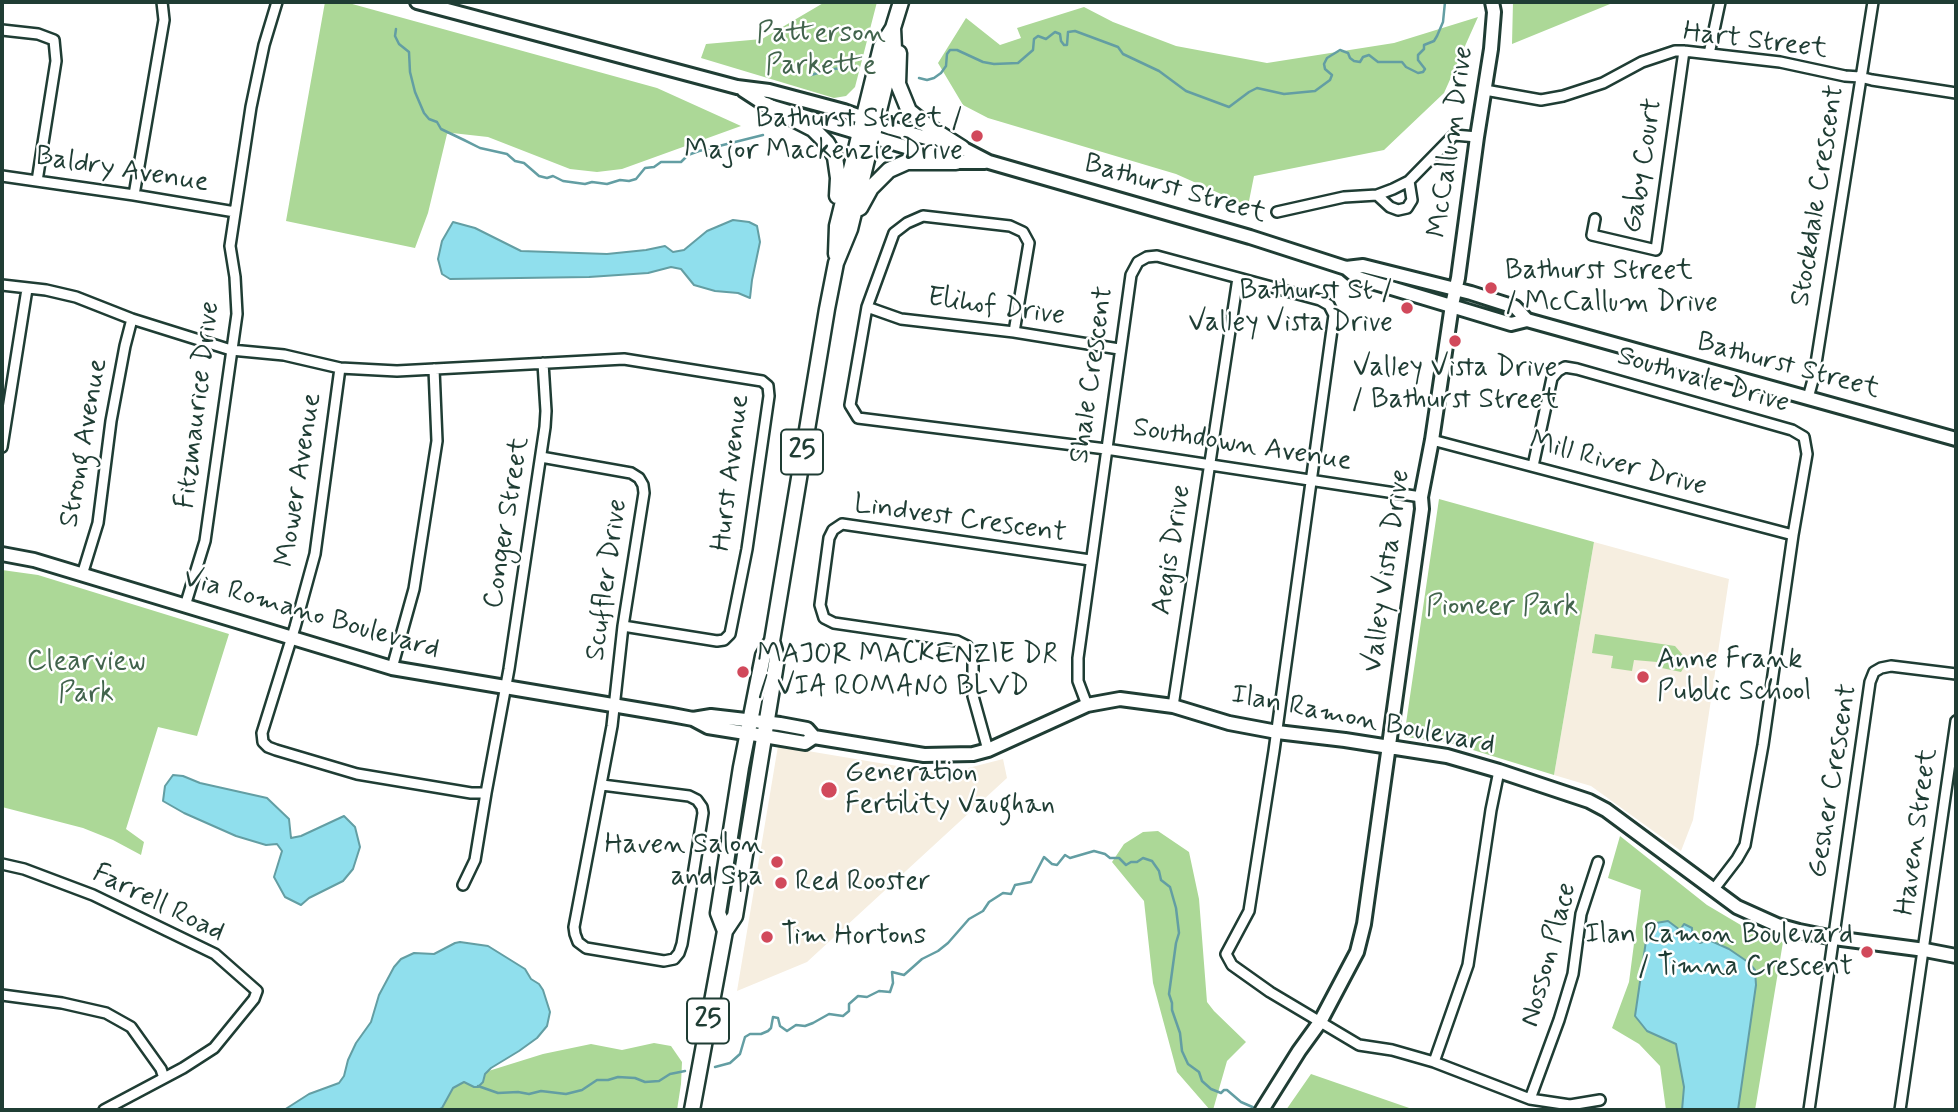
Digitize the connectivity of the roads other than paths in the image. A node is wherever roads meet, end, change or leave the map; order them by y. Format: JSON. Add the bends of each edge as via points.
{"nodes":[{"id":1,"x":162,"y":2,"type":"edge"},
{"id":2,"x":277,"y":2,"type":"edge"},
{"id":3,"x":417,"y":2,"type":"edge"},
{"id":4,"x":903,"y":2,"type":"edge"},
{"id":5,"x":1492,"y":2,"type":"edge"},
{"id":6,"x":1720,"y":2,"type":"edge"},
{"id":7,"x":1873,"y":2,"type":"edge"},
{"id":8,"x":2,"y":30,"type":"edge"},
{"id":9,"x":1685,"y":51,"type":"junction"},
{"id":10,"x":1709,"y":54,"type":"junction"},
{"id":11,"x":1860,"y":77,"type":"junction"},
{"id":12,"x":737,"y":87,"type":"junction"},
{"id":13,"x":1485,"y":90,"type":"junction"},
{"id":14,"x":1956,"y":93,"type":"edge"},
{"id":15,"x":766,"y":105,"type":"junction"},
{"id":16,"x":868,"y":127,"type":"junction"},
{"id":17,"x":1477,"y":137,"type":"junction"},
{"id":18,"x":959,"y":155,"type":"junction"},
{"id":19,"x":2,"y":176,"type":"edge"},
{"id":20,"x":37,"y":181,"type":"junction"},
{"id":21,"x":1409,"y":181,"type":"junction"},
{"id":22,"x":134,"y":195,"type":"junction"},
{"id":23,"x":1377,"y":195,"type":"junction"},
{"id":24,"x":235,"y":212,"type":"junction"},
{"id":25,"x":1277,"y":212,"type":"dead end"},
{"id":26,"x":1595,"y":219,"type":"dead end"},
{"id":27,"x":852,"y":222,"type":"junction"},
{"id":28,"x":836,"y":226,"type":"junction"},
{"id":29,"x":836,"y":263,"type":"junction"},
{"id":30,"x":1346,"y":268,"type":"junction"},
{"id":31,"x":1238,"y":278,"type":"junction"},
{"id":32,"x":2,"y":285,"type":"edge"},
{"id":33,"x":27,"y":289,"type":"junction"},
{"id":34,"x":1456,"y":289,"type":"junction"},
{"id":35,"x":1452,"y":305,"type":"junction"},
{"id":36,"x":867,"y":307,"type":"junction"},
{"id":37,"x":132,"y":319,"type":"junction"},
{"id":38,"x":1527,"y":320,"type":"junction"},
{"id":39,"x":1014,"y":332,"type":"junction"},
{"id":40,"x":1119,"y":349,"type":"junction"},
{"id":41,"x":231,"y":350,"type":"junction"},
{"id":42,"x":543,"y":363,"type":"junction"},
{"id":43,"x":340,"y":368,"type":"junction"},
{"id":44,"x":434,"y":369,"type":"junction"},
{"id":45,"x":1808,"y":398,"type":"junction"},
{"id":46,"x":1956,"y":439,"type":"edge"},
{"id":47,"x":1432,"y":440,"type":"junction"},
{"id":48,"x":2,"y":447,"type":"edge"},
{"id":49,"x":1106,"y":449,"type":"junction"},
{"id":50,"x":541,"y":457,"type":"junction"},
{"id":51,"x":1209,"y":464,"type":"junction"},
{"id":52,"x":1533,"y":467,"type":"junction"},
{"id":53,"x":1311,"y":480,"type":"junction"},
{"id":54,"x":1421,"y":497,"type":"junction"},
{"id":55,"x":1793,"y":534,"type":"junction"},
{"id":56,"x":2,"y":554,"type":"edge"},
{"id":57,"x":1090,"y":561,"type":"junction"},
{"id":58,"x":82,"y":575,"type":"junction"},
{"id":59,"x":185,"y":606,"type":"junction"},
{"id":60,"x":623,"y":626,"type":"junction"},
{"id":61,"x":291,"y":638,"type":"junction"},
{"id":62,"x":772,"y":642,"type":"junction"},
{"id":63,"x":392,"y":668,"type":"junction"},
{"id":64,"x":1956,"y":674,"type":"edge"},
{"id":65,"x":506,"y":688,"type":"junction"},
{"id":66,"x":1087,"y":705,"type":"junction"},
{"id":67,"x":1173,"y":705,"type":"junction"},
{"id":68,"x":615,"y":706,"type":"junction"},
{"id":69,"x":1956,"y":721,"type":"edge"},
{"id":70,"x":749,"y":727,"type":"junction"},
{"id":71,"x":765,"y":730,"type":"junction"},
{"id":72,"x":1277,"y":732,"type":"junction"},
{"id":73,"x":1388,"y":746,"type":"junction"},
{"id":74,"x":988,"y":750,"type":"junction"},
{"id":75,"x":1500,"y":771,"type":"junction"},
{"id":76,"x":602,"y":785,"type":"junction"},
{"id":77,"x":486,"y":793,"type":"junction"},
{"id":78,"x":1598,"y":862,"type":"dead end"},
{"id":79,"x":2,"y":864,"type":"edge"},
{"id":80,"x":463,"y":885,"type":"dead end"},
{"id":81,"x":1714,"y":889,"type":"junction"},
{"id":82,"x":725,"y":931,"type":"junction"},
{"id":83,"x":1834,"y":938,"type":"junction"},
{"id":84,"x":1925,"y":950,"type":"junction"},
{"id":85,"x":1956,"y":956,"type":"edge"},
{"id":86,"x":2,"y":995,"type":"edge"},
{"id":87,"x":1320,"y":1022,"type":"junction"},
{"id":88,"x":1434,"y":1062,"type":"junction"},
{"id":89,"x":164,"y":1078,"type":"junction"},
{"id":90,"x":1530,"y":1099,"type":"junction"},
{"id":91,"x":1600,"y":1100,"type":"dead end"},
{"id":92,"x":104,"y":1110,"type":"edge"},
{"id":93,"x":692,"y":1110,"type":"edge"},
{"id":94,"x":1262,"y":1110,"type":"edge"},
{"id":95,"x":1810,"y":1110,"type":"edge"},
{"id":96,"x":1900,"y":1110,"type":"edge"}],
"edges":[{"from":1,"to":22,"type":"street","via":[[164,20]]},
{"from":2,"to":24,"type":"street","name":"Fitzmaurice Drive","via":[[251,107]]},
{"from":3,"to":12,"type":"street","name":"Bathurst Street"},
{"from":4,"to":16,"type":"main road","number":"25","via":[[893,28],[894,50]]},
{"from":4,"to":18,"type":"main road","via":[[898,83],[909,111]]},
{"from":5,"to":13,"type":"street","name":"McCallum Drive"},
{"from":6,"to":10,"type":"street"},
{"from":7,"to":11,"type":"street","name":"Stockdale Crescent"},
{"from":8,"to":20,"type":"street","via":[[54,40],[56,61]]},
{"from":9,"to":10,"type":"street","name":"Hart Street"},
{"from":9,"to":13,"type":"street","name":"Hart Street","via":[[1642,62],[1603,83],[1563,96],[1541,100]]},
{"from":9,"to":26,"type":"street","name":"Gaby Court","via":[[1656,250],[1592,235]]},
{"from":10,"to":11,"type":"street","name":"Hart Street"},
{"from":11,"to":14,"type":"street","name":"Hart Street"},
{"from":11,"to":45,"type":"street","name":"Stockdale Crescent"},
{"from":12,"to":15,"type":"street","name":"Bathurst Street"},
{"from":12,"to":16,"type":"street","name":"Bathurst Street","via":[[845,111]]},
{"from":13,"to":17,"type":"street","name":"McCallum Drive"},
{"from":15,"to":16,"type":"street","name":"Bathurst Street"},
{"from":15,"to":28,"type":"main road","via":[[813,129],[830,148],[838,178]]},
{"from":16,"to":18,"type":"street","name":"Bathurst Street"},
{"from":16,"to":27,"type":"main road","number":"25"},
{"from":16,"to":28,"type":"main road","number":"25"},
{"from":17,"to":21,"type":"street","via":[[1454,135]]},
{"from":17,"to":34,"type":"street","name":"McCallum Drive"},
{"from":18,"to":27,"type":"main road","via":[[907,162],[889,170],[871,188]]},
{"from":18,"to":30,"type":"street","name":"Bathurst Street","via":[[1177,215]]},
{"from":19,"to":20,"type":"street","name":"Baldry Avenue"},
{"from":20,"to":22,"type":"street","name":"Baldry Avenue"},
{"from":21,"to":23,"type":"street"},
{"from":21,"to":23,"type":"street","via":[[1412,200],[1407,208],[1390,207]]},
{"from":22,"to":24,"type":"street","name":"Baldry Avenue"},
{"from":23,"to":25,"type":"street","via":[[1344,197]]},
{"from":24,"to":41,"type":"street","name":"Fitzmaurice Drive","via":[[230,246],[237,314]]},
{"from":27,"to":29,"type":"main road","number":"25"},
{"from":28,"to":29,"type":"main road","number":"25"},
{"from":29,"to":62,"type":"main road","number":"25"},
{"from":30,"to":34,"type":"street","name":"Bathurst Street","via":[[1363,266]]},
{"from":30,"to":35,"type":"street","name":"Bathurst Street","via":[[1358,278]]},
{"from":31,"to":40,"type":"street","name":"Shale Crescent","via":[[1157,256],[1138,262],[1130,275]]},
{"from":31,"to":51,"type":"street","name":"Aegis Drive"},
{"from":31,"to":53,"type":"street","name":"Shale Crescent","via":[[1320,300],[1329,304],[1334,315]]},
{"from":32,"to":33,"type":"street","name":"Hurst Avenue"},
{"from":33,"to":37,"type":"street","name":"Hurst Avenue","via":[[76,297]]},
{"from":33,"to":48,"type":"street"},
{"from":34,"to":35,"type":"street","name":"McCallum Drive"},
{"from":34,"to":38,"type":"street","name":"Bathurst Street","via":[[1515,307]]},
{"from":35,"to":38,"type":"street","name":"Bathurst Street","via":[[1511,324]]},
{"from":35,"to":47,"type":"street","name":"Valley Vista Drive"},
{"from":36,"to":39,"type":"street","name":"Elihof Drive","via":[[901,319]]},
{"from":36,"to":39,"type":"street","name":"Southdown Avenue","via":[[894,233],[907,223],[923,216],[1010,226],[1023,232],[1029,243]]},
{"from":36,"to":49,"type":"street","name":"Southdown Avenue","via":[[850,405],[858,418]]},
{"from":37,"to":41,"type":"street","name":"Hurst Avenue"},
{"from":37,"to":58,"type":"street","name":"Strong Avenue","via":[[111,421],[98,523]]},
{"from":38,"to":45,"type":"street","name":"Bathurst Street"},
{"from":39,"to":40,"type":"street","name":"Elihof Drive"},
{"from":40,"to":49,"type":"street","name":"Shale Crescent"},
{"from":41,"to":43,"type":"street","name":"Hurst Avenue","via":[[284,355]]},
{"from":41,"to":59,"type":"street","name":"Fitzmaurice Drive","via":[[205,541]]},
{"from":42,"to":44,"type":"street","name":"Hurst Avenue"},
{"from":42,"to":50,"type":"street","name":"Conger Street","via":[[546,411]]},
{"from":42,"to":60,"type":"street","name":"Hurst Avenue","via":[[633,359],[757,379],[769,389],[730,634],[717,641]]},
{"from":43,"to":44,"type":"street","name":"Hurst Avenue"},
{"from":43,"to":61,"type":"street","name":"Mower Avenue","via":[[315,554]]},
{"from":44,"to":63,"type":"street","via":[[437,441],[414,589]]},
{"from":45,"to":46,"type":"street","name":"Bathurst Street"},
{"from":47,"to":52,"type":"street","name":"Mill River Drive"},
{"from":47,"to":54,"type":"street","name":"Valley Vista Drive"},
{"from":49,"to":51,"type":"street","name":"Southdown Avenue"},
{"from":49,"to":57,"type":"street","name":"Shale Crescent"},
{"from":50,"to":60,"type":"street","name":"Scuffler Drive","via":[[631,472],[643,483]]},
{"from":50,"to":65,"type":"street","name":"Conger Street"},
{"from":51,"to":53,"type":"street","name":"Southdown Avenue"},
{"from":51,"to":67,"type":"street","name":"Aegis Drive"},
{"from":52,"to":55,"type":"street","name":"Mill River Drive"},
{"from":52,"to":55,"type":"street","name":"Southvale Drive","via":[[1552,378],[1565,368],[1577,369],[1804,437],[1807,454]]},
{"from":53,"to":54,"type":"street","name":"Southdown Avenue"},
{"from":53,"to":72,"type":"street","name":"Shale Crescent"},
{"from":54,"to":73,"type":"street","name":"Valley Vista Drive"},
{"from":55,"to":81,"type":"street","name":"Southvale Drive","via":[[1745,845]]},
{"from":56,"to":58,"type":"street","name":"Via Romano Boulevard"},
{"from":57,"to":66,"type":"street","name":"Shale Crescent","via":[[1078,657]]},
{"from":57,"to":74,"type":"street","name":"Lindvest Crescent","via":[[842,524],[833,530],[820,605],[824,618],[967,646],[974,656],[973,696]]},
{"from":58,"to":59,"type":"street","name":"Via Romano Boulevard"},
{"from":59,"to":61,"type":"street","name":"Via Romano Boulevard"},
{"from":60,"to":68,"type":"street","name":"Scuffler Drive"},
{"from":61,"to":63,"type":"street","name":"Via Romano Boulevard"},
{"from":61,"to":77,"type":"street","name":"Mower Avenue","via":[[262,733],[268,747],[357,774]]},
{"from":62,"to":70,"type":"main road","number":"25","via":[[764,656]]},
{"from":62,"to":71,"type":"main road","number":"25","via":[[776,658]]},
{"from":63,"to":65,"type":"street","name":"Via Romano Boulevard"},
{"from":64,"to":83,"type":"street","name":"Gesher Crescent","via":[[1891,666],[1874,672]]},
{"from":65,"to":68,"type":"street","name":"Via Romano Boulevard"},
{"from":65,"to":77,"type":"street","name":"Conger Street"},
{"from":66,"to":67,"type":"street","name":"Ilan Ramon Boulevard","via":[[1120,699]]},
{"from":66,"to":74,"type":"street","name":"Ilan Ramon Boulevard"},
{"from":67,"to":72,"type":"street","name":"Ilan Ramon Boulevard"},
{"from":68,"to":70,"type":"street","name":"Via Romano Boulevard","via":[[693,719],[712,716]]},
{"from":68,"to":76,"type":"street","name":"Scuffler Drive"},
{"from":69,"to":84,"type":"street","name":"Haven Street"},
{"from":70,"to":71,"type":"street","name":"Via Romano Boulevard"},
{"from":70,"to":82,"type":"main road","number":"25","via":[[718,913]]},
{"from":71,"to":74,"type":"street","name":"Ilan Ramon Boulevard","via":[[805,743],[814,737],[924,755]]},
{"from":71,"to":82,"type":"main road","number":"25","via":[[735,916]]},
{"from":72,"to":73,"type":"street","name":"Ilan Ramon Boulevard"},
{"from":72,"to":87,"type":"street","name":"Shale Crescent","via":[[1249,911],[1226,954],[1232,965]]},
{"from":73,"to":75,"type":"street","name":"Ilan Ramon Boulevard"},
{"from":73,"to":87,"type":"street","name":"Valley Vista Drive","via":[[1364,924],[1357,952]]},
{"from":75,"to":81,"type":"street","name":"Ilan Ramon Boulevard","via":[[1606,810]]},
{"from":75,"to":88,"type":"street","via":[[1468,965]]},
{"from":76,"to":76,"type":"street","name":"Scuffler Drive","via":[[574,927],[578,942],[586,948],[674,960],[682,944],[702,807],[689,796]]},
{"from":77,"to":80,"type":"street","name":"Conger Street","via":[[475,860]]},
{"from":78,"to":90,"type":"street","name":"Nosson Place","via":[[1581,914],[1573,974]]},
{"from":79,"to":89,"type":"street","name":"Farrell Road","via":[[93,895],[215,954],[257,991],[214,1048]]},
{"from":81,"to":83,"type":"street","name":"Ilan Ramon Boulevard","via":[[1737,907],[1777,925]]},
{"from":82,"to":93,"type":"main road","number":"25"},
{"from":83,"to":84,"type":"street","name":"Ilan Ramon Boulevard"},
{"from":83,"to":95,"type":"street"},
{"from":84,"to":85,"type":"street","name":"Ilan Ramon Boulevard"},
{"from":84,"to":96,"type":"street","name":"Haven Street"},
{"from":86,"to":89,"type":"street","via":[[106,1013],[131,1027]]},
{"from":87,"to":88,"type":"street","via":[[1359,1045]]},
{"from":87,"to":94,"type":"street","name":"Valley Vista Drive"},
{"from":88,"to":90,"type":"street"},
{"from":89,"to":92,"type":"street","name":"Farrell Road"},
{"from":90,"to":91,"type":"street","via":[[1570,1105]]}]}
